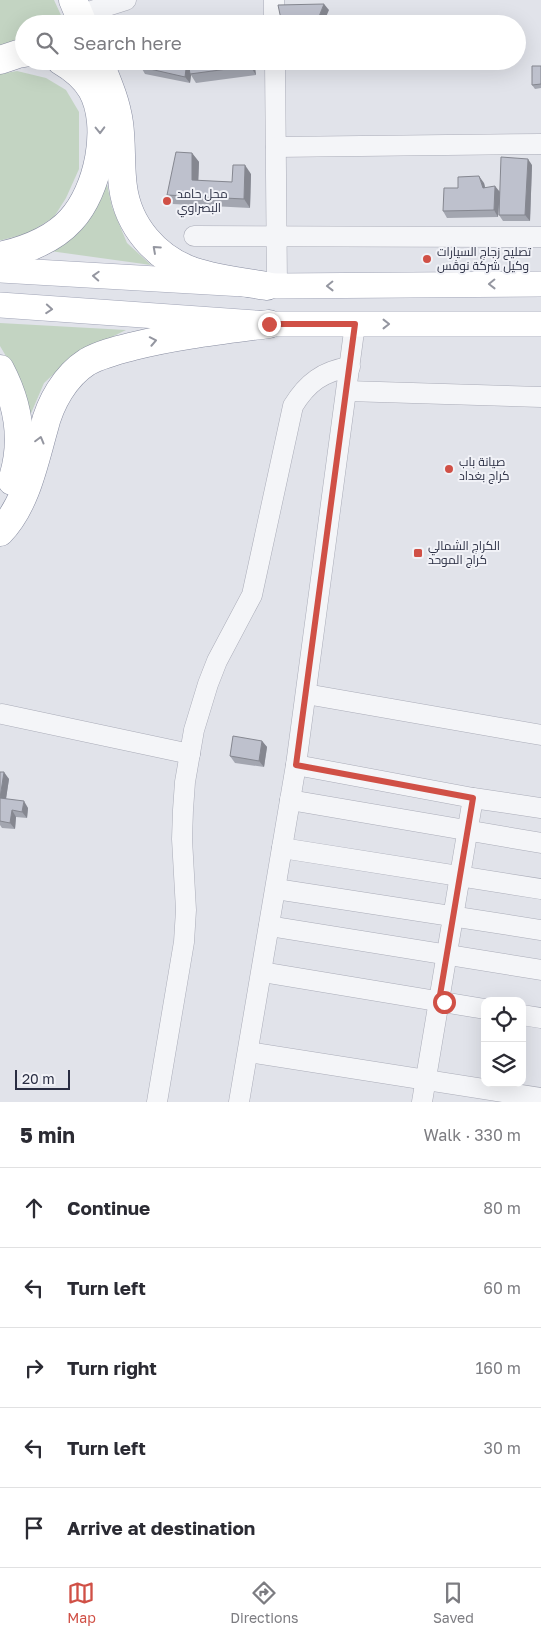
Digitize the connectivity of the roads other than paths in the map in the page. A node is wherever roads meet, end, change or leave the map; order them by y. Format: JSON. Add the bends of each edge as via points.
{"nodes":[{"id":1,"x":126,"y":0,"type":"edge"},
{"id":2,"x":274,"y":0,"type":"edge"},
{"id":3,"x":78,"y":13,"type":"edge"},
{"id":4,"x":274,"y":15,"type":"edge"},
{"id":5,"x":72,"y":70,"type":"edge"},
{"id":6,"x":103,"y":70,"type":"edge"},
{"id":7,"x":275,"y":70,"type":"edge"},
{"id":8,"x":541,"y":144,"type":"edge"},
{"id":9,"x":276,"y":147,"type":"junction"},
{"id":10,"x":194,"y":236,"type":"dead end"},
{"id":11,"x":541,"y":236,"type":"edge"},
{"id":12,"x":277,"y":237,"type":"junction"},
{"id":13,"x":0,"y":256,"type":"edge"},
{"id":14,"x":0,"y":270,"type":"edge"},
{"id":15,"x":541,"y":284,"type":"edge"},
{"id":16,"x":272,"y":286,"type":"junction"},
{"id":17,"x":0,"y":305,"type":"edge"},
{"id":18,"x":269,"y":324,"type":"junction"},
{"id":19,"x":355,"y":324,"type":"junction"},
{"id":20,"x":541,"y":324,"type":"edge"},
{"id":21,"x":350,"y":367,"type":"junction"},
{"id":22,"x":0,"y":370,"type":"edge"},
{"id":23,"x":347,"y":391,"type":"junction"},
{"id":24,"x":541,"y":397,"type":"edge"},
{"id":25,"x":0,"y":504,"type":"edge"},
{"id":26,"x":0,"y":532,"type":"edge"},
{"id":27,"x":306,"y":694,"type":"junction"},
{"id":28,"x":2,"y":714,"type":"dead end"},
{"id":29,"x":541,"y":734,"type":"edge"},
{"id":30,"x":190,"y":754,"type":"junction"},
{"id":31,"x":296,"y":765,"type":"junction"},
{"id":32,"x":473,"y":798,"type":"junction"},
{"id":33,"x":290,"y":800,"type":"junction"},
{"id":34,"x":541,"y":808,"type":"edge"},
{"id":35,"x":468,"y":829,"type":"junction"},
{"id":36,"x":541,"y":843,"type":"edge"},
{"id":37,"x":282,"y":848,"type":"junction"},
{"id":38,"x":460,"y":876,"type":"junction"},
{"id":39,"x":276,"y":889,"type":"junction"},
{"id":40,"x":541,"y":889,"type":"edge"},
{"id":41,"x":453,"y":916,"type":"junction"},
{"id":42,"x":269,"y":926,"type":"junction"},
{"id":43,"x":541,"y":930,"type":"edge"},
{"id":44,"x":447,"y":954,"type":"junction"},
{"id":45,"x":541,"y":970,"type":"edge"},
{"id":46,"x":262,"y":972,"type":"junction"},
{"id":47,"x":439,"y":1001,"type":"junction"},
{"id":48,"x":481,"y":1008,"type":"edge"},
{"id":49,"x":526,"y":1016,"type":"edge"},
{"id":50,"x":541,"y":1018,"type":"edge"},
{"id":51,"x":248,"y":1052,"type":"junction"},
{"id":52,"x":426,"y":1079,"type":"junction"},
{"id":53,"x":541,"y":1098,"type":"edge"},
{"id":54,"x":244,"y":1101,"type":"edge"},
{"id":55,"x":157,"y":1102,"type":"edge"},
{"id":56,"x":422,"y":1102,"type":"edge"}],
"edges":[{"from":1,"to":3,"type":"street"},
{"from":2,"to":4,"type":"street"},
{"from":5,"to":13,"type":"highway","one_way":true,"via":[[92,89],[97,102],[100,132],[95,176],[79,212],[56,234]]},
{"from":16,"to":6,"type":"highway","one_way":true,"via":[[192,270],[169,260],[143,235],[134,223],[123,188],[119,122]]},
{"from":7,"to":9,"type":"street"},
{"from":8,"to":9,"type":"street"},
{"from":9,"to":12,"type":"street"},
{"from":10,"to":12,"type":"street"},
{"from":11,"to":12,"type":"street"},
{"from":12,"to":16,"type":"street"},
{"from":16,"to":14,"type":"main road","one_way":true},
{"from":15,"to":16,"type":"main road","one_way":true},
{"from":17,"to":18,"type":"main road","one_way":true},
{"from":18,"to":19,"type":"main road"},
{"from":26,"to":18,"type":"highway","one_way":true,"via":[[15,513],[30,477],[51,407],[59,392],[86,363],[147,342]]},
{"from":19,"to":20,"type":"main road","one_way":true},
{"from":19,"to":21,"type":"street"},
{"from":21,"to":23,"type":"street"},
{"from":21,"to":30,"type":"street","via":[[335,369],[310,383],[293,406],[252,595],[208,684]]},
{"from":22,"to":25,"type":"highway","via":[[16,406],[20,436],[13,479]]},
{"from":23,"to":24,"type":"street"},
{"from":23,"to":27,"type":"street"},
{"from":27,"to":29,"type":"street"},
{"from":27,"to":31,"type":"street"},
{"from":28,"to":30,"type":"street"},
{"from":30,"to":55,"type":"street","via":[[182,829],[186,910],[184,942]]},
{"from":31,"to":32,"type":"street"},
{"from":31,"to":33,"type":"street"},
{"from":32,"to":34,"type":"street"},
{"from":32,"to":35,"type":"street"},
{"from":33,"to":35,"type":"street"},
{"from":33,"to":37,"type":"street"},
{"from":35,"to":36,"type":"street"},
{"from":35,"to":38,"type":"street"},
{"from":37,"to":38,"type":"street"},
{"from":37,"to":39,"type":"street"},
{"from":38,"to":40,"type":"street"},
{"from":38,"to":41,"type":"street"},
{"from":39,"to":41,"type":"street"},
{"from":39,"to":42,"type":"street"},
{"from":41,"to":43,"type":"street"},
{"from":41,"to":44,"type":"street"},
{"from":42,"to":44,"type":"street"},
{"from":42,"to":46,"type":"street"},
{"from":44,"to":45,"type":"street"},
{"from":44,"to":47,"type":"street"},
{"from":46,"to":47,"type":"street"},
{"from":46,"to":51,"type":"street"},
{"from":47,"to":48,"type":"street"},
{"from":47,"to":52,"type":"street"},
{"from":49,"to":50,"type":"street"},
{"from":51,"to":52,"type":"street"},
{"from":51,"to":54,"type":"street"},
{"from":52,"to":53,"type":"street"},
{"from":52,"to":56,"type":"street"}]}
